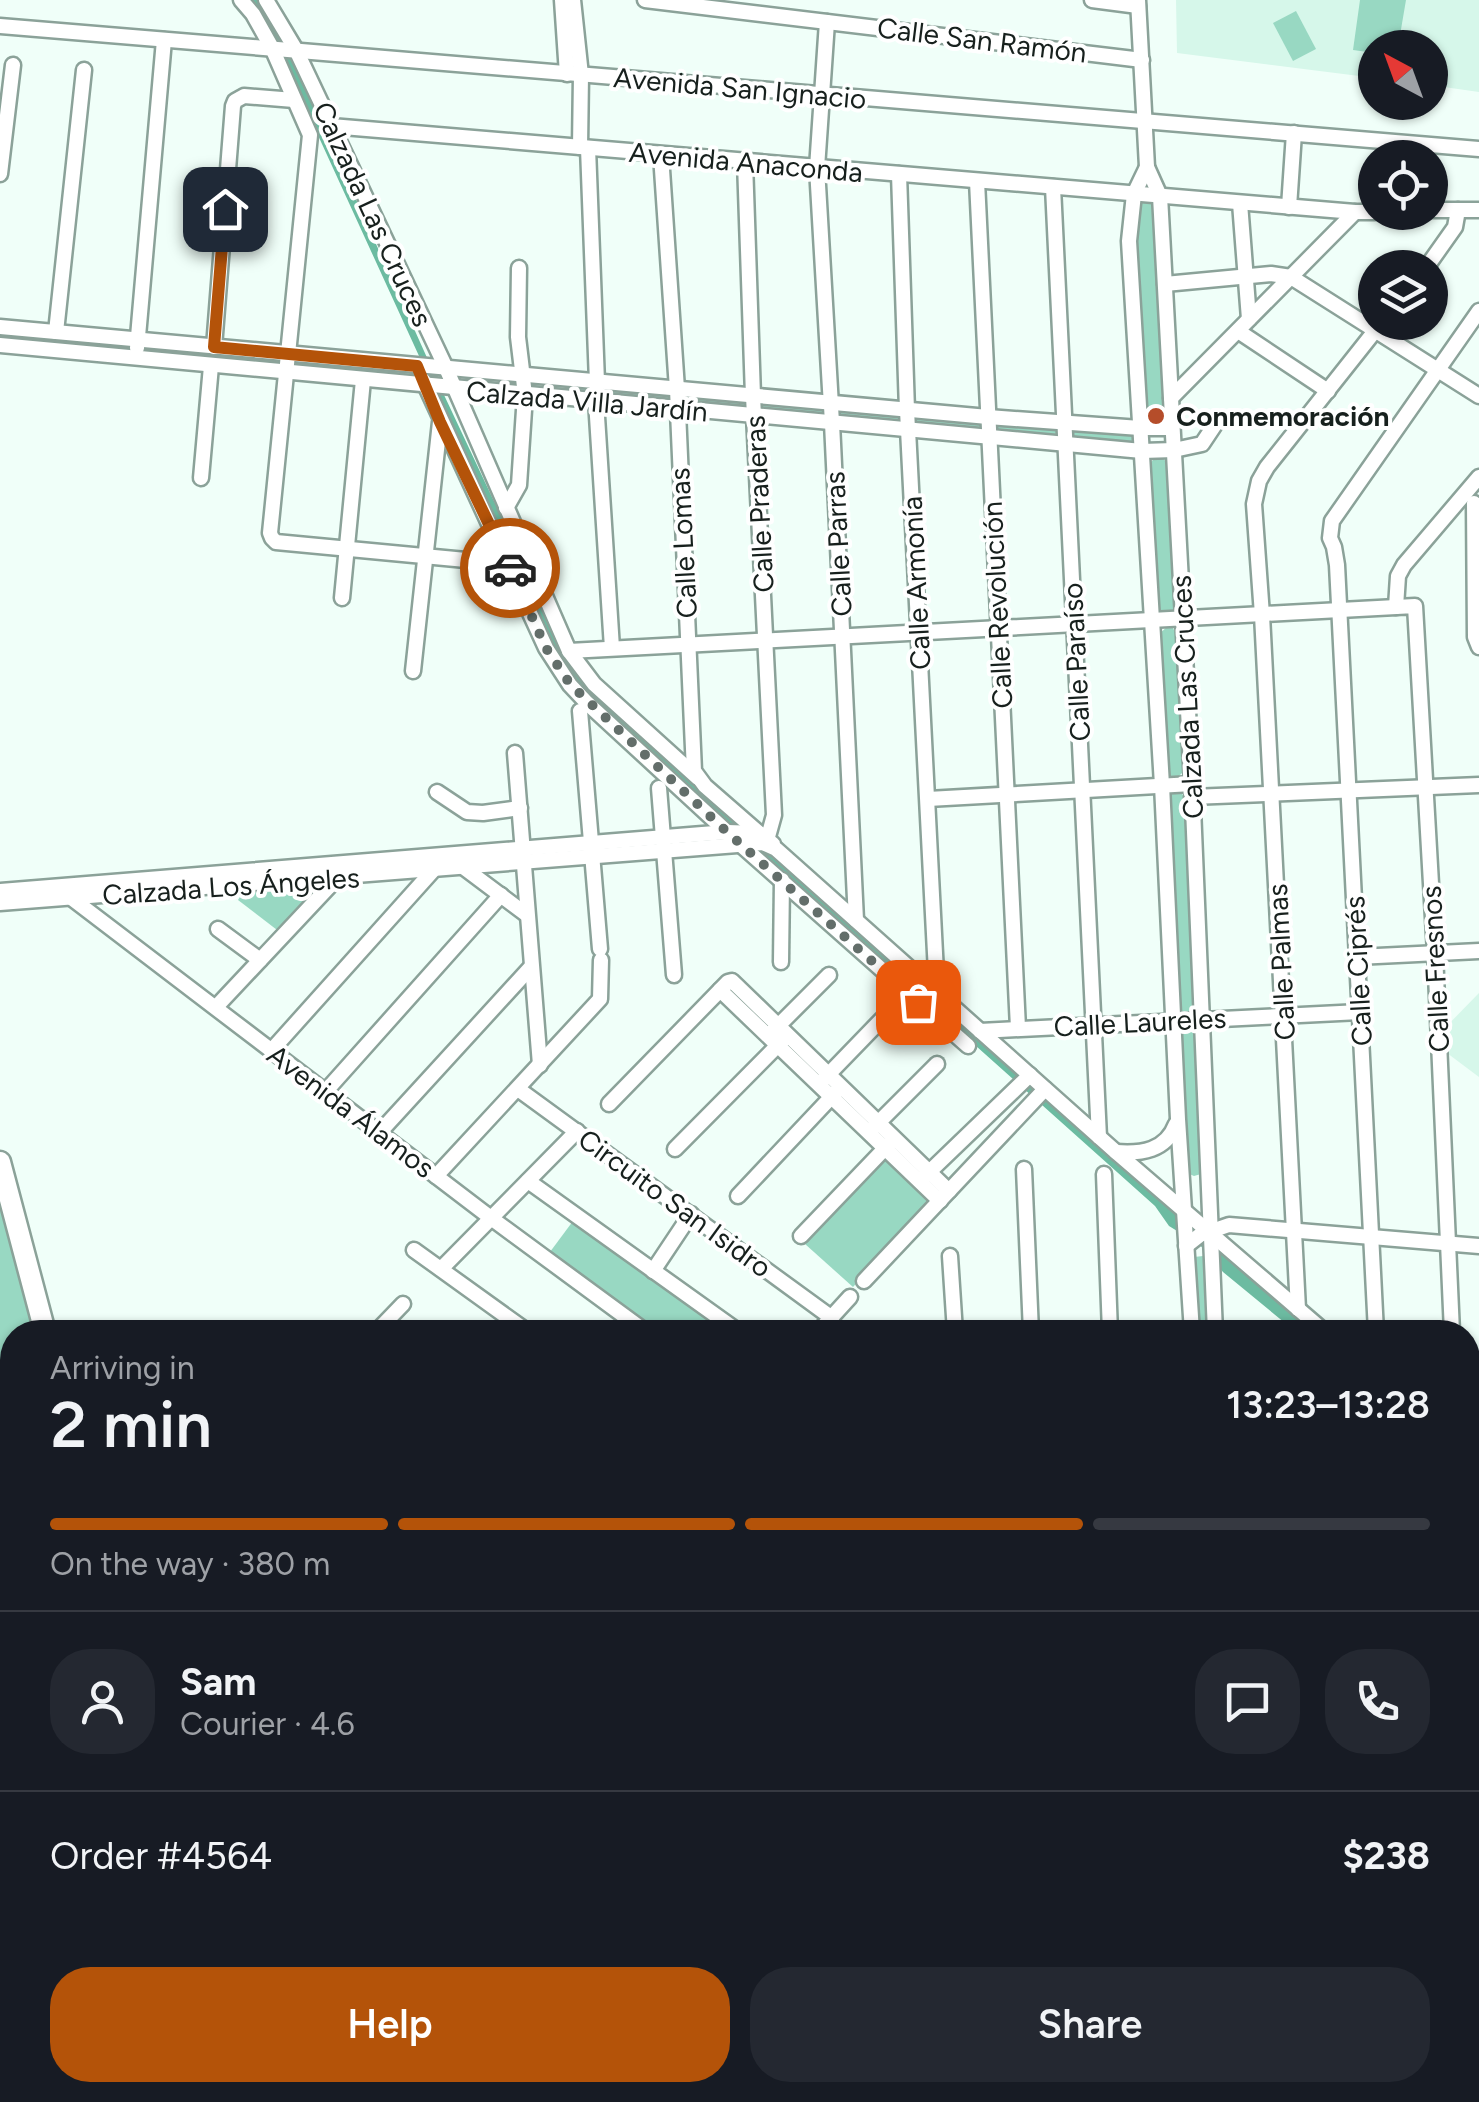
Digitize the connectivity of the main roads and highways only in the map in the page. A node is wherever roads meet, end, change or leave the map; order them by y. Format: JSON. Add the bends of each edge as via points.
{"nodes":[{"id":1,"x":0,"y":1162,"type":"edge"},
{"id":2,"x":41,"y":1320,"type":"edge"}],
"edges":[{"from":1,"to":2,"type":"highway"}]}
